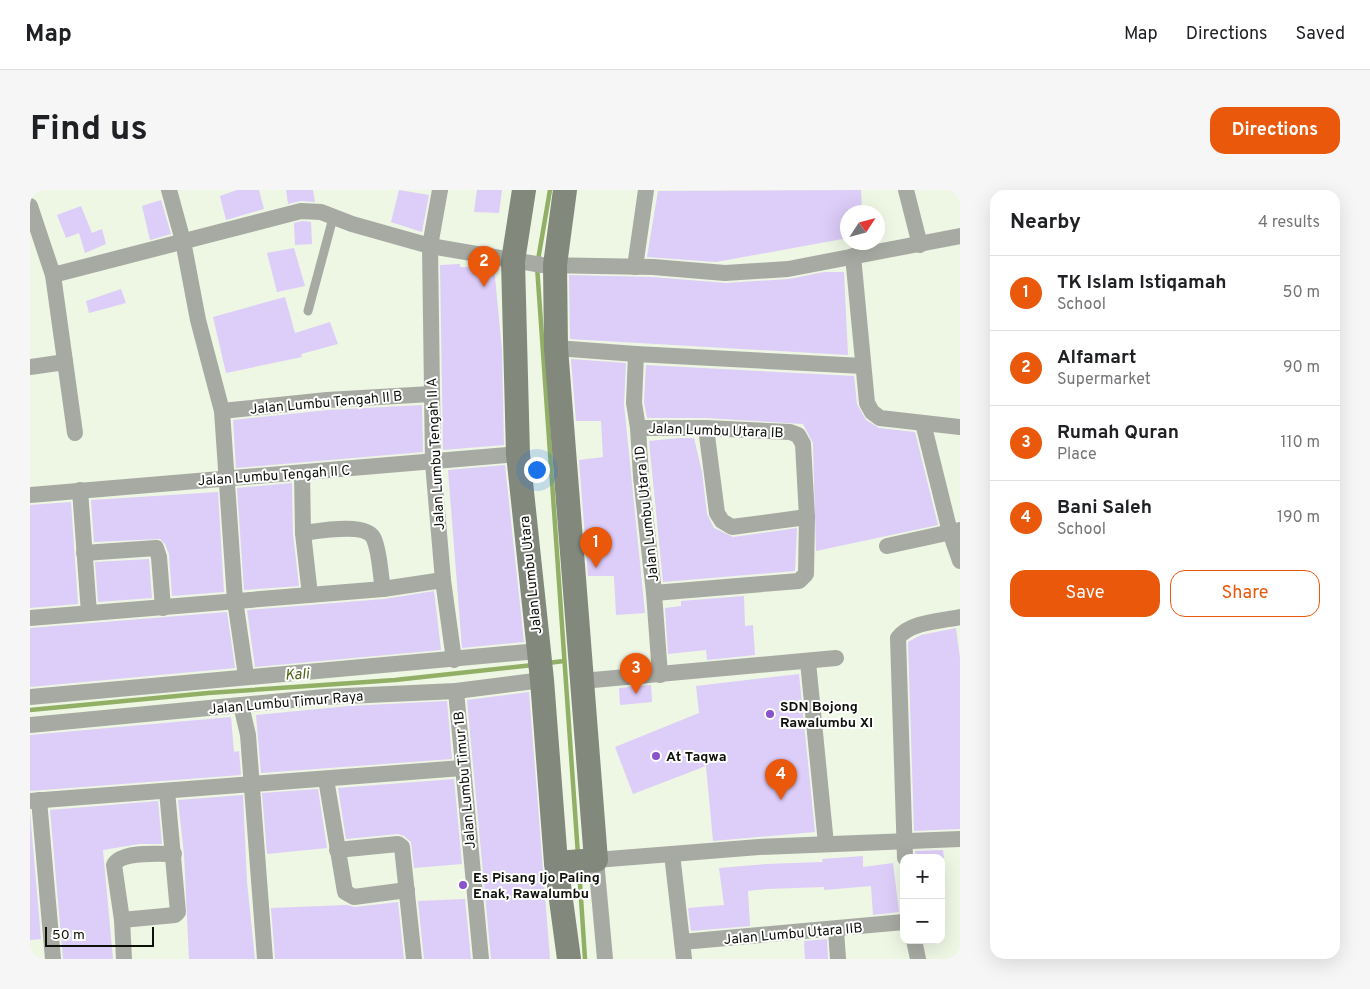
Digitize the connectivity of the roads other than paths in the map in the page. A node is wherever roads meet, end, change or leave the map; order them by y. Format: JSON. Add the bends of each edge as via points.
{"nodes":[{"id":1,"x":169,"y":190,"type":"edge"},
{"id":2,"x":440,"y":190,"type":"edge"},
{"id":3,"x":524,"y":190,"type":"edge"},
{"id":4,"x":565,"y":190,"type":"edge"},
{"id":5,"x":646,"y":190,"type":"edge"},
{"id":6,"x":906,"y":190,"type":"edge"},
{"id":7,"x":30,"y":206,"type":"edge"},
{"id":8,"x":333,"y":218,"type":"junction"},
{"id":9,"x":960,"y":236,"type":"edge"},
{"id":10,"x":183,"y":241,"type":"junction"},
{"id":11,"x":430,"y":246,"type":"junction"},
{"id":12,"x":920,"y":246,"type":"junction"},
{"id":13,"x":852,"y":256,"type":"junction"},
{"id":14,"x":517,"y":261,"type":"junction"},
{"id":15,"x":548,"y":265,"type":"junction"},
{"id":16,"x":635,"y":267,"type":"junction"},
{"id":17,"x":53,"y":275,"type":"junction"},
{"id":18,"x":308,"y":311,"type":"dead end"},
{"id":19,"x":556,"y":348,"type":"junction"},
{"id":20,"x":636,"y":354,"type":"junction"},
{"id":21,"x":65,"y":362,"type":"junction"},
{"id":22,"x":863,"y":366,"type":"junction"},
{"id":23,"x":30,"y":367,"type":"edge"},
{"id":24,"x":430,"y":394,"type":"junction"},
{"id":25,"x":222,"y":410,"type":"junction"},
{"id":26,"x":923,"y":423,"type":"junction"},
{"id":27,"x":638,"y":428,"type":"junction"},
{"id":28,"x":706,"y":428,"type":"junction"},
{"id":29,"x":960,"y":428,"type":"edge"},
{"id":30,"x":75,"y":433,"type":"dead end"},
{"id":31,"x":518,"y":454,"type":"junction"},
{"id":32,"x":432,"y":463,"type":"junction"},
{"id":33,"x":302,"y":472,"type":"junction"},
{"id":34,"x":227,"y":478,"type":"junction"},
{"id":35,"x":80,"y":490,"type":"junction"},
{"id":36,"x":30,"y":495,"type":"edge"},
{"id":37,"x":807,"y":517,"type":"junction"},
{"id":38,"x":955,"y":531,"type":"edge"},
{"id":39,"x":303,"y":533,"type":"junction"},
{"id":40,"x":887,"y":546,"type":"dead end"},
{"id":41,"x":84,"y":553,"type":"junction"},
{"id":42,"x":960,"y":561,"type":"edge"},
{"id":43,"x":442,"y":580,"type":"junction"},
{"id":44,"x":382,"y":589,"type":"junction"},
{"id":45,"x":654,"y":593,"type":"junction"},
{"id":46,"x":310,"y":595,"type":"junction"},
{"id":47,"x":235,"y":600,"type":"junction"},
{"id":48,"x":163,"y":608,"type":"junction"},
{"id":49,"x":88,"y":613,"type":"junction"},
{"id":50,"x":960,"y":617,"type":"edge"},
{"id":51,"x":30,"y":618,"type":"edge"},
{"id":52,"x":836,"y":658,"type":"dead end"},
{"id":53,"x":454,"y":660,"type":"junction"},
{"id":54,"x":808,"y":662,"type":"junction"},
{"id":55,"x":540,"y":665,"type":"junction"},
{"id":56,"x":660,"y":675,"type":"junction"},
{"id":57,"x":246,"y":676,"type":"junction"},
{"id":58,"x":582,"y":681,"type":"junction"},
{"id":59,"x":456,"y":691,"type":"junction"},
{"id":60,"x":30,"y":698,"type":"edge"},
{"id":61,"x":241,"y":705,"type":"junction"},
{"id":62,"x":30,"y":725,"type":"edge"},
{"id":63,"x":462,"y":768,"type":"junction"},
{"id":64,"x":326,"y":779,"type":"junction"},
{"id":65,"x":252,"y":784,"type":"junction"},
{"id":66,"x":167,"y":791,"type":"junction"},
{"id":67,"x":35,"y":800,"type":"edge"},
{"id":68,"x":960,"y":839,"type":"edge"},
{"id":69,"x":904,"y":841,"type":"junction"},
{"id":70,"x":826,"y":844,"type":"junction"},
{"id":71,"x":337,"y":850,"type":"junction"},
{"id":72,"x":174,"y":854,"type":"junction"},
{"id":73,"x":672,"y":854,"type":"junction"},
{"id":74,"x":905,"y":854,"type":"edge"},
{"id":75,"x":575,"y":862,"type":"junction"},
{"id":76,"x":407,"y":890,"type":"junction"},
{"id":77,"x":122,"y":920,"type":"junction"},
{"id":78,"x":900,"y":922,"type":"edge"},
{"id":79,"x":836,"y":930,"type":"junction"},
{"id":80,"x":682,"y":942,"type":"junction"},
{"id":81,"x":915,"y":944,"type":"edge"},
{"id":82,"x":53,"y":959,"type":"edge"},
{"id":83,"x":124,"y":959,"type":"edge"},
{"id":84,"x":265,"y":959,"type":"edge"},
{"id":85,"x":414,"y":959,"type":"edge"},
{"id":86,"x":482,"y":959,"type":"edge"},
{"id":87,"x":569,"y":959,"type":"edge"},
{"id":88,"x":606,"y":959,"type":"edge"},
{"id":89,"x":684,"y":959,"type":"edge"},
{"id":90,"x":838,"y":959,"type":"edge"},
{"id":91,"x":918,"y":959,"type":"edge"}],
"edges":[{"from":1,"to":10,"type":"street"},
{"from":2,"to":11,"type":"street","name":"Jalan Lumbu Tengah II A"},
{"from":3,"to":14,"type":"street","name":"Jalan Lumbu Utara"},
{"from":4,"to":15,"type":"street","name":"Jalan Lumbu Utara"},
{"from":5,"to":16,"type":"street"},
{"from":6,"to":12,"type":"street"},
{"from":7,"to":17,"type":"street"},
{"from":8,"to":10,"type":"street","via":[[321,212],[301,210]]},
{"from":8,"to":11,"type":"street"},
{"from":8,"to":18,"type":"lane"},
{"from":9,"to":12,"type":"street"},
{"from":10,"to":17,"type":"street"},
{"from":10,"to":25,"type":"street","via":[[198,320]]},
{"from":11,"to":14,"type":"street"},
{"from":11,"to":24,"type":"street","name":"Jalan Lumbu Tengah II A"},
{"from":12,"to":13,"type":"street"},
{"from":13,"to":16,"type":"street","via":[[788,269],[746,272]]},
{"from":13,"to":22,"type":"street"},
{"from":14,"to":15,"type":"street"},
{"from":14,"to":31,"type":"street","name":"Jalan Lumbu Utara"},
{"from":15,"to":16,"type":"street"},
{"from":15,"to":19,"type":"street","name":"Jalan Lumbu Utara"},
{"from":17,"to":21,"type":"street"},
{"from":19,"to":20,"type":"street"},
{"from":19,"to":58,"type":"street","name":"Jalan Lumbu Utara"},
{"from":20,"to":22,"type":"street"},
{"from":20,"to":27,"type":"street","name":"Jalan Lumbu Utara 1D","via":[[634,403]]},
{"from":21,"to":23,"type":"street"},
{"from":21,"to":30,"type":"street"},
{"from":22,"to":26,"type":"street","via":[[867,403],[876,416]]},
{"from":24,"to":25,"type":"street","name":"Jalan Lumbu Tengah II B"},
{"from":24,"to":32,"type":"street","name":"Jalan Lumbu Tengah II A"},
{"from":25,"to":34,"type":"street"},
{"from":26,"to":29,"type":"street"},
{"from":26,"to":38,"type":"street"},
{"from":27,"to":28,"type":"street","name":"Jalan Lumbu Utara IB"},
{"from":27,"to":45,"type":"street","name":"Jalan Lumbu Utara 1D"},
{"from":28,"to":37,"type":"street","name":"Jalan Lumbu Utara IB","via":[[790,432],[798,436],[803,444]]},
{"from":28,"to":37,"type":"street","via":[[717,513],[722,521],[732,527]]},
{"from":31,"to":32,"type":"street","name":"Jalan Lumbu Tengah II C"},
{"from":31,"to":55,"type":"street","name":"Jalan Lumbu Utara"},
{"from":32,"to":33,"type":"street","name":"Jalan Lumbu Tengah II C"},
{"from":32,"to":43,"type":"street","name":"Jalan Lumbu Tengah II A"},
{"from":33,"to":34,"type":"street","name":"Jalan Lumbu Tengah II C"},
{"from":33,"to":39,"type":"street"},
{"from":34,"to":35,"type":"street","name":"Jalan Lumbu Tengah II C"},
{"from":34,"to":47,"type":"street"},
{"from":35,"to":36,"type":"street","name":"Jalan Lumbu Tengah II C"},
{"from":35,"to":41,"type":"street"},
{"from":37,"to":45,"type":"street","name":"Jalan Lumbu Utara IB","via":[[806,574],[798,581]]},
{"from":38,"to":40,"type":"street"},
{"from":38,"to":42,"type":"street"},
{"from":39,"to":44,"type":"street","via":[[366,530],[373,537]]},
{"from":39,"to":46,"type":"street"},
{"from":41,"to":48,"type":"street","via":[[156,548],[160,556]]},
{"from":41,"to":49,"type":"street"},
{"from":43,"to":44,"type":"street"},
{"from":43,"to":53,"type":"street","name":"Jalan Lumbu Tengah II A"},
{"from":44,"to":46,"type":"street"},
{"from":45,"to":56,"type":"street","name":"Jalan Lumbu Utara 1D"},
{"from":46,"to":47,"type":"street"},
{"from":47,"to":48,"type":"street"},
{"from":47,"to":57,"type":"street"},
{"from":48,"to":49,"type":"street"},
{"from":49,"to":51,"type":"street"},
{"from":50,"to":69,"type":"street","via":[[903,631],[898,638]]},
{"from":52,"to":54,"type":"street"},
{"from":53,"to":55,"type":"street","name":"Jalan Lumbu Timur Raya"},
{"from":53,"to":57,"type":"street","name":"Jalan Lumbu Timur Raya"},
{"from":54,"to":56,"type":"street"},
{"from":54,"to":70,"type":"street"},
{"from":55,"to":59,"type":"street","name":"Jalan Lumbu Timur Raya"},
{"from":55,"to":75,"type":"street","name":"Jalan Lumbu Utara"},
{"from":56,"to":58,"type":"street"},
{"from":57,"to":60,"type":"street","name":"Jalan Lumbu Timur Raya"},
{"from":58,"to":75,"type":"street","name":"Jalan Lumbu Utara"},
{"from":59,"to":61,"type":"street","name":"Jalan Lumbu Timur Raya","via":[[324,697]]},
{"from":59,"to":63,"type":"street","name":"Jalan Lumbu Timur 1B"},
{"from":61,"to":62,"type":"street","name":"Jalan Lumbu Timur Raya"},
{"from":61,"to":65,"type":"street","via":[[248,735]]},
{"from":63,"to":64,"type":"street"},
{"from":63,"to":86,"type":"street","name":"Jalan Lumbu Timur 1B"},
{"from":64,"to":65,"type":"street"},
{"from":64,"to":71,"type":"street"},
{"from":65,"to":66,"type":"street"},
{"from":65,"to":84,"type":"street"},
{"from":66,"to":67,"type":"street"},
{"from":66,"to":72,"type":"street"},
{"from":67,"to":82,"type":"street"},
{"from":68,"to":69,"type":"street"},
{"from":69,"to":70,"type":"street"},
{"from":69,"to":74,"type":"street"},
{"from":70,"to":73,"type":"street"},
{"from":71,"to":76,"type":"street","via":[[345,892],[351,896]]},
{"from":71,"to":76,"type":"street","via":[[401,845]]},
{"from":72,"to":77,"type":"street","via":[[178,912]]},
{"from":72,"to":77,"type":"street","via":[[117,859],[114,865]]},
{"from":73,"to":75,"type":"street"},
{"from":73,"to":80,"type":"street"},
{"from":75,"to":87,"type":"street","name":"Jalan Lumbu Utara"},
{"from":75,"to":88,"type":"street"},
{"from":76,"to":85,"type":"street"},
{"from":77,"to":83,"type":"street"},
{"from":78,"to":79,"type":"street","name":"Jalan Lumbu Utara IIB"},
{"from":79,"to":80,"type":"street","name":"Jalan Lumbu Utara IIB"},
{"from":79,"to":90,"type":"street"},
{"from":80,"to":89,"type":"street"},
{"from":81,"to":91,"type":"street"}]}
